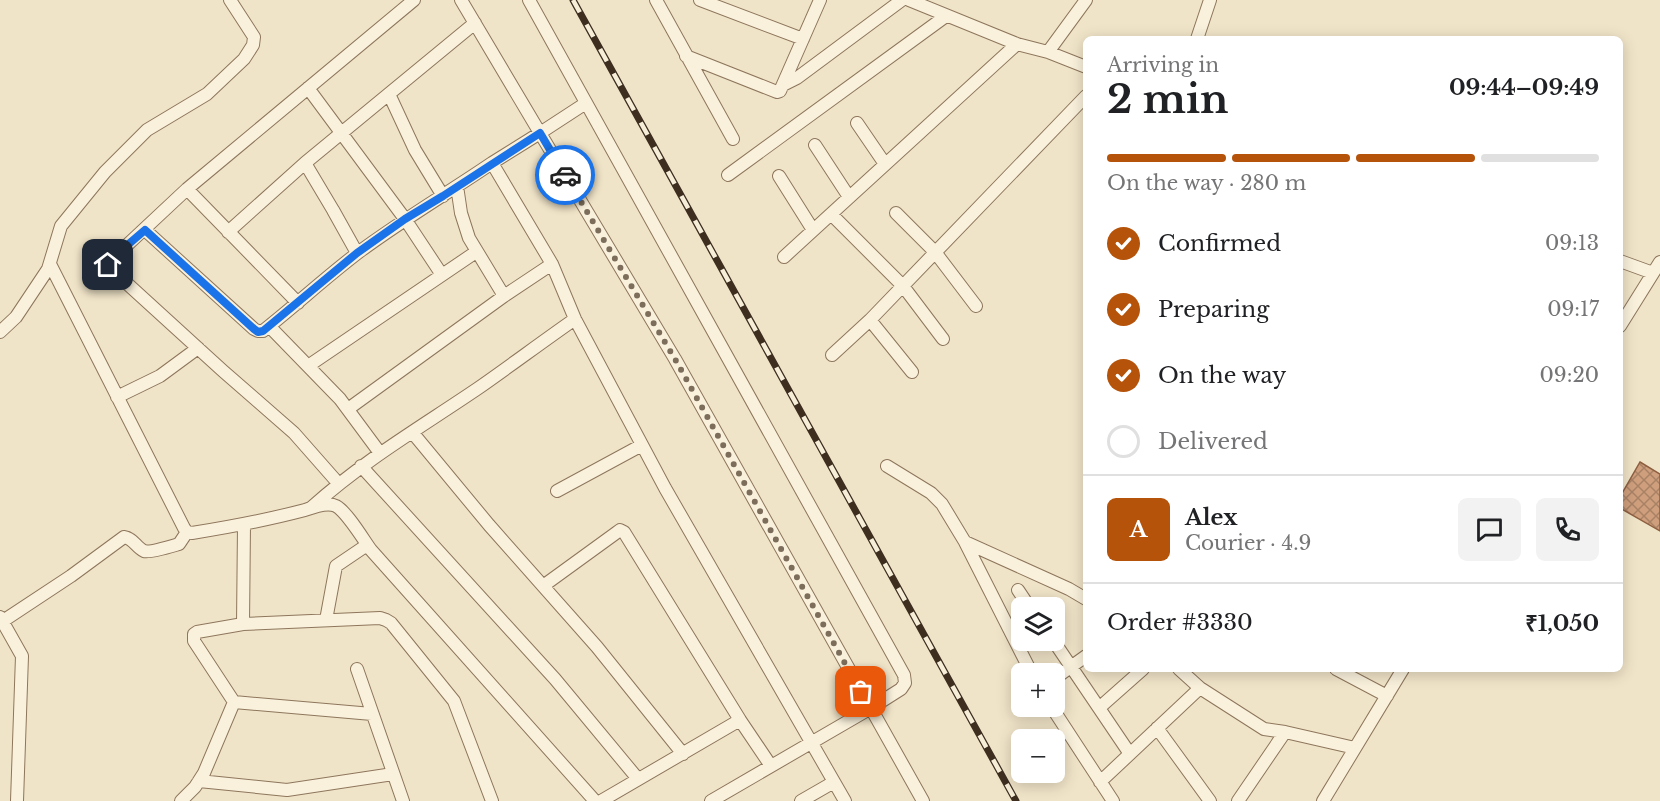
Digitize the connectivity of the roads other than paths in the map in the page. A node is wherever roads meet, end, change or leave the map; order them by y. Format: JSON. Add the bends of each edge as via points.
{"nodes":[{"id":1,"x":230,"y":0,"type":"edge"},
{"id":2,"x":414,"y":0,"type":"edge"},
{"id":3,"x":461,"y":0,"type":"edge"},
{"id":4,"x":529,"y":0,"type":"edge"},
{"id":5,"x":656,"y":0,"type":"edge"},
{"id":6,"x":700,"y":0,"type":"edge"},
{"id":7,"x":820,"y":0,"type":"edge"},
{"id":8,"x":902,"y":0,"type":"edge"},
{"id":9,"x":909,"y":0,"type":"edge"},
{"id":10,"x":1086,"y":0,"type":"edge"},
{"id":11,"x":1210,"y":0,"type":"edge"},
{"id":12,"x":946,"y":16,"type":"junction"},
{"id":13,"x":475,"y":23,"type":"junction"},
{"id":14,"x":1198,"y":36,"type":"edge"},
{"id":15,"x":803,"y":39,"type":"junction"},
{"id":16,"x":1017,"y":44,"type":"junction"},
{"id":17,"x":1048,"y":52,"type":"junction"},
{"id":18,"x":686,"y":56,"type":"junction"},
{"id":19,"x":1083,"y":66,"type":"edge"},
{"id":20,"x":783,"y":84,"type":"junction"},
{"id":21,"x":308,"y":88,"type":"junction"},
{"id":22,"x":389,"y":94,"type":"junction"},
{"id":23,"x":1083,"y":99,"type":"edge"},
{"id":24,"x":586,"y":103,"type":"junction"},
{"id":25,"x":857,"y":123,"type":"dead end"},
{"id":26,"x":540,"y":133,"type":"junction"},
{"id":27,"x":342,"y":134,"type":"junction"},
{"id":28,"x":733,"y":139,"type":"dead end"},
{"id":29,"x":815,"y":145,"type":"dead end"},
{"id":30,"x":305,"y":163,"type":"junction"},
{"id":31,"x":492,"y":163,"type":"junction"},
{"id":32,"x":885,"y":164,"type":"junction"},
{"id":33,"x":728,"y":175,"type":"dead end"},
{"id":34,"x":779,"y":176,"type":"dead end"},
{"id":35,"x":457,"y":186,"type":"junction"},
{"id":36,"x":187,"y":189,"type":"junction"},
{"id":37,"x":443,"y":196,"type":"junction"},
{"id":38,"x":849,"y":197,"type":"junction"},
{"id":39,"x":896,"y":213,"type":"dead end"},
{"id":40,"x":831,"y":214,"type":"junction"},
{"id":41,"x":405,"y":219,"type":"junction"},
{"id":42,"x":145,"y":230,"type":"junction"},
{"id":43,"x":813,"y":230,"type":"junction"},
{"id":44,"x":228,"y":232,"type":"junction"},
{"id":45,"x":476,"y":252,"type":"junction"},
{"id":46,"x":935,"y":252,"type":"junction"},
{"id":47,"x":357,"y":253,"type":"junction"},
{"id":48,"x":784,"y":256,"type":"dead end"},
{"id":49,"x":1623,"y":262,"type":"edge"},
{"id":50,"x":1660,"y":262,"type":"edge"},
{"id":51,"x":50,"y":264,"type":"junction"},
{"id":52,"x":552,"y":264,"type":"junction"},
{"id":53,"x":1653,"y":273,"type":"junction"},
{"id":54,"x":442,"y":275,"type":"junction"},
{"id":55,"x":903,"y":286,"type":"junction"},
{"id":56,"x":504,"y":296,"type":"junction"},
{"id":57,"x":298,"y":303,"type":"junction"},
{"id":58,"x":976,"y":306,"type":"dead end"},
{"id":59,"x":575,"y":319,"type":"junction"},
{"id":60,"x":870,"y":320,"type":"junction"},
{"id":61,"x":1623,"y":321,"type":"edge"},
{"id":62,"x":269,"y":326,"type":"junction"},
{"id":63,"x":0,"y":332,"type":"edge"},
{"id":64,"x":943,"y":339,"type":"dead end"},
{"id":65,"x":198,"y":348,"type":"junction"},
{"id":66,"x":832,"y":355,"type":"dead end"},
{"id":67,"x":308,"y":366,"type":"junction"},
{"id":68,"x":912,"y":372,"type":"dead end"},
{"id":69,"x":117,"y":397,"type":"junction"},
{"id":70,"x":348,"y":409,"type":"junction"},
{"id":71,"x":412,"y":432,"type":"junction"},
{"id":72,"x":642,"y":445,"type":"junction"},
{"id":73,"x":380,"y":453,"type":"junction"},
{"id":74,"x":361,"y":466,"type":"junction"},
{"id":75,"x":887,"y":466,"type":"dead end"},
{"id":76,"x":338,"y":483,"type":"junction"},
{"id":77,"x":557,"y":491,"type":"dead end"},
{"id":78,"x":311,"y":508,"type":"junction"},
{"id":79,"x":244,"y":525,"type":"junction"},
{"id":80,"x":188,"y":532,"type":"junction"},
{"id":81,"x":965,"y":542,"type":"junction"},
{"id":82,"x":367,"y":544,"type":"junction"},
{"id":83,"x":543,"y":585,"type":"junction"},
{"id":84,"x":1018,"y":590,"type":"dead end"},
{"id":85,"x":1083,"y":596,"type":"edge"},
{"id":86,"x":1023,"y":597,"type":"edge"},
{"id":87,"x":1,"y":620,"type":"edge"},
{"id":88,"x":326,"y":620,"type":"junction"},
{"id":89,"x":243,"y":624,"type":"junction"},
{"id":90,"x":1060,"y":651,"type":"edge"},
{"id":91,"x":1083,"y":658,"type":"edge"},
{"id":92,"x":1026,"y":663,"type":"edge"},
{"id":93,"x":1071,"y":667,"type":"junction"},
{"id":94,"x":357,"y":669,"type":"dead end"},
{"id":95,"x":1065,"y":671,"type":"edge"},
{"id":96,"x":1140,"y":672,"type":"edge"},
{"id":97,"x":1182,"y":672,"type":"edge"},
{"id":98,"x":1342,"y":672,"type":"edge"},
{"id":99,"x":1401,"y":672,"type":"edge"},
{"id":100,"x":1200,"y":688,"type":"junction"},
{"id":101,"x":1387,"y":696,"type":"junction"},
{"id":102,"x":234,"y":702,"type":"junction"},
{"id":103,"x":871,"y":708,"type":"junction"},
{"id":104,"x":1099,"y":708,"type":"junction"},
{"id":105,"x":372,"y":714,"type":"junction"},
{"id":106,"x":1058,"y":717,"type":"edge"},
{"id":107,"x":740,"y":720,"type":"junction"},
{"id":108,"x":1157,"y":728,"type":"junction"},
{"id":109,"x":1285,"y":732,"type":"junction"},
{"id":110,"x":812,"y":743,"type":"junction"},
{"id":111,"x":1355,"y":748,"type":"junction"},
{"id":112,"x":682,"y":754,"type":"junction"},
{"id":113,"x":1130,"y":754,"type":"junction"},
{"id":114,"x":771,"y":766,"type":"junction"},
{"id":115,"x":393,"y":774,"type":"junction"},
{"id":116,"x":638,"y":779,"type":"junction"},
{"id":117,"x":199,"y":781,"type":"junction"},
{"id":118,"x":834,"y":782,"type":"junction"},
{"id":119,"x":1100,"y":782,"type":"junction"},
{"id":120,"x":17,"y":801,"type":"edge"},
{"id":121,"x":181,"y":801,"type":"edge"},
{"id":122,"x":403,"y":801,"type":"edge"},
{"id":123,"x":492,"y":801,"type":"edge"},
{"id":124,"x":595,"y":801,"type":"edge"},
{"id":125,"x":601,"y":801,"type":"edge"},
{"id":126,"x":711,"y":801,"type":"edge"},
{"id":127,"x":801,"y":801,"type":"edge"},
{"id":128,"x":845,"y":801,"type":"edge"},
{"id":129,"x":923,"y":801,"type":"edge"},
{"id":130,"x":1113,"y":801,"type":"edge"},
{"id":131,"x":1210,"y":801,"type":"edge"},
{"id":132,"x":1238,"y":801,"type":"edge"},
{"id":133,"x":1323,"y":801,"type":"edge"}],
"edges":[{"from":1,"to":51,"type":"street","via":[[254,37],[244,59],[211,91],[147,130],[105,172],[61,226]]},
{"from":2,"to":21,"type":"street"},
{"from":3,"to":13,"type":"street"},
{"from":4,"to":24,"type":"street"},
{"from":5,"to":18,"type":"street"},
{"from":6,"to":15,"type":"street"},
{"from":7,"to":15,"type":"street"},
{"from":8,"to":20,"type":"street","via":[[797,78]]},
{"from":9,"to":12,"type":"street"},
{"from":10,"to":17,"type":"street"},
{"from":11,"to":14,"type":"street"},
{"from":12,"to":16,"type":"street"},
{"from":12,"to":33,"type":"street"},
{"from":13,"to":22,"type":"street"},
{"from":13,"to":26,"type":"street"},
{"from":15,"to":20,"type":"street"},
{"from":16,"to":17,"type":"street"},
{"from":16,"to":32,"type":"street"},
{"from":17,"to":19,"type":"street"},
{"from":18,"to":20,"type":"street","via":[[777,92]]},
{"from":18,"to":28,"type":"street"},
{"from":21,"to":27,"type":"street"},
{"from":21,"to":36,"type":"street"},
{"from":22,"to":27,"type":"street"},
{"from":22,"to":37,"type":"street","via":[[415,150]]},
{"from":23,"to":46,"type":"street"},
{"from":24,"to":26,"type":"street"},
{"from":24,"to":103,"type":"street","via":[[904,675],[901,688]]},
{"from":25,"to":32,"type":"street"},
{"from":26,"to":31,"type":"street"},
{"from":26,"to":103,"type":"street","via":[[675,359]]},
{"from":27,"to":30,"type":"street"},
{"from":27,"to":41,"type":"street"},
{"from":29,"to":38,"type":"street"},
{"from":30,"to":44,"type":"street"},
{"from":30,"to":47,"type":"street"},
{"from":31,"to":35,"type":"street"},
{"from":31,"to":52,"type":"street"},
{"from":32,"to":38,"type":"street"},
{"from":34,"to":43,"type":"street"},
{"from":35,"to":37,"type":"street"},
{"from":35,"to":45,"type":"street","via":[[462,217]]},
{"from":36,"to":42,"type":"street"},
{"from":36,"to":44,"type":"street"},
{"from":37,"to":41,"type":"street"},
{"from":38,"to":40,"type":"street"},
{"from":39,"to":46,"type":"street"},
{"from":40,"to":43,"type":"street"},
{"from":40,"to":55,"type":"street"},
{"from":41,"to":47,"type":"street"},
{"from":41,"to":54,"type":"street"},
{"from":42,"to":62,"type":"street","via":[[254,329],[263,331]]},
{"from":42,"to":65,"type":"street","via":[[108,265]]},
{"from":43,"to":48,"type":"street"},
{"from":44,"to":57,"type":"street"},
{"from":45,"to":54,"type":"street"},
{"from":45,"to":56,"type":"street"},
{"from":46,"to":55,"type":"street"},
{"from":46,"to":58,"type":"street"},
{"from":47,"to":57,"type":"street"},
{"from":49,"to":53,"type":"street"},
{"from":50,"to":53,"type":"street"},
{"from":51,"to":63,"type":"street","via":[[16,317]]},
{"from":51,"to":69,"type":"street"},
{"from":52,"to":56,"type":"street"},
{"from":52,"to":59,"type":"street"},
{"from":53,"to":61,"type":"street"},
{"from":54,"to":67,"type":"street"},
{"from":55,"to":60,"type":"street"},
{"from":55,"to":64,"type":"street"},
{"from":56,"to":70,"type":"street"},
{"from":57,"to":62,"type":"street"},
{"from":59,"to":71,"type":"street"},
{"from":59,"to":72,"type":"street"},
{"from":60,"to":66,"type":"street"},
{"from":60,"to":68,"type":"street"},
{"from":62,"to":67,"type":"street"},
{"from":65,"to":69,"type":"street","via":[[160,376]]},
{"from":65,"to":76,"type":"street","via":[[294,433]]},
{"from":67,"to":70,"type":"street"},
{"from":69,"to":80,"type":"street"},
{"from":70,"to":73,"type":"street"},
{"from":71,"to":73,"type":"street"},
{"from":71,"to":83,"type":"street"},
{"from":72,"to":77,"type":"street"},
{"from":72,"to":110,"type":"street"},
{"from":73,"to":74,"type":"street"},
{"from":74,"to":76,"type":"street"},
{"from":74,"to":116,"type":"street","via":[[555,679]]},
{"from":75,"to":81,"type":"street","via":[[937,498]]},
{"from":76,"to":78,"type":"street"},
{"from":78,"to":79,"type":"street"},
{"from":78,"to":82,"type":"street","via":[[336,506]]},
{"from":79,"to":80,"type":"street"},
{"from":79,"to":89,"type":"street"},
{"from":80,"to":87,"type":"street","via":[[179,544],[148,551],[124,537]]},
{"from":81,"to":85,"type":"street"},
{"from":81,"to":92,"type":"street"},
{"from":82,"to":88,"type":"street","via":[[336,566]]},
{"from":82,"to":124,"type":"street"},
{"from":83,"to":107,"type":"street","via":[[620,530],[624,532]]},
{"from":83,"to":112,"type":"street"},
{"from":84,"to":86,"type":"street"},
{"from":87,"to":120,"type":"street","via":[[22,656]]},
{"from":88,"to":89,"type":"street"},
{"from":88,"to":123,"type":"street","via":[[380,618],[391,623],[454,701]]},
{"from":89,"to":102,"type":"street","via":[[197,632],[192,638]]},
{"from":90,"to":93,"type":"street"},
{"from":91,"to":93,"type":"street"},
{"from":93,"to":95,"type":"street"},
{"from":93,"to":104,"type":"street"},
{"from":94,"to":105,"type":"street"},
{"from":96,"to":104,"type":"street"},
{"from":97,"to":100,"type":"street"},
{"from":98,"to":101,"type":"street"},
{"from":99,"to":101,"type":"street"},
{"from":100,"to":108,"type":"street"},
{"from":100,"to":109,"type":"street","via":[[1264,729]]},
{"from":101,"to":111,"type":"street"},
{"from":102,"to":105,"type":"street"},
{"from":102,"to":117,"type":"street"},
{"from":103,"to":110,"type":"street"},
{"from":103,"to":129,"type":"street"},
{"from":104,"to":113,"type":"street"},
{"from":105,"to":115,"type":"street"},
{"from":106,"to":119,"type":"street"},
{"from":107,"to":112,"type":"street"},
{"from":107,"to":114,"type":"street"},
{"from":108,"to":113,"type":"street"},
{"from":108,"to":131,"type":"street"},
{"from":109,"to":111,"type":"street"},
{"from":109,"to":132,"type":"street"},
{"from":110,"to":114,"type":"street"},
{"from":110,"to":118,"type":"street"},
{"from":111,"to":133,"type":"street"},
{"from":112,"to":116,"type":"street"},
{"from":113,"to":119,"type":"street"},
{"from":114,"to":126,"type":"street"},
{"from":115,"to":117,"type":"street","via":[[286,790]]},
{"from":115,"to":122,"type":"street"},
{"from":116,"to":125,"type":"street"},
{"from":117,"to":121,"type":"street"},
{"from":118,"to":127,"type":"street"},
{"from":118,"to":128,"type":"street"},
{"from":119,"to":130,"type":"street"}]}
